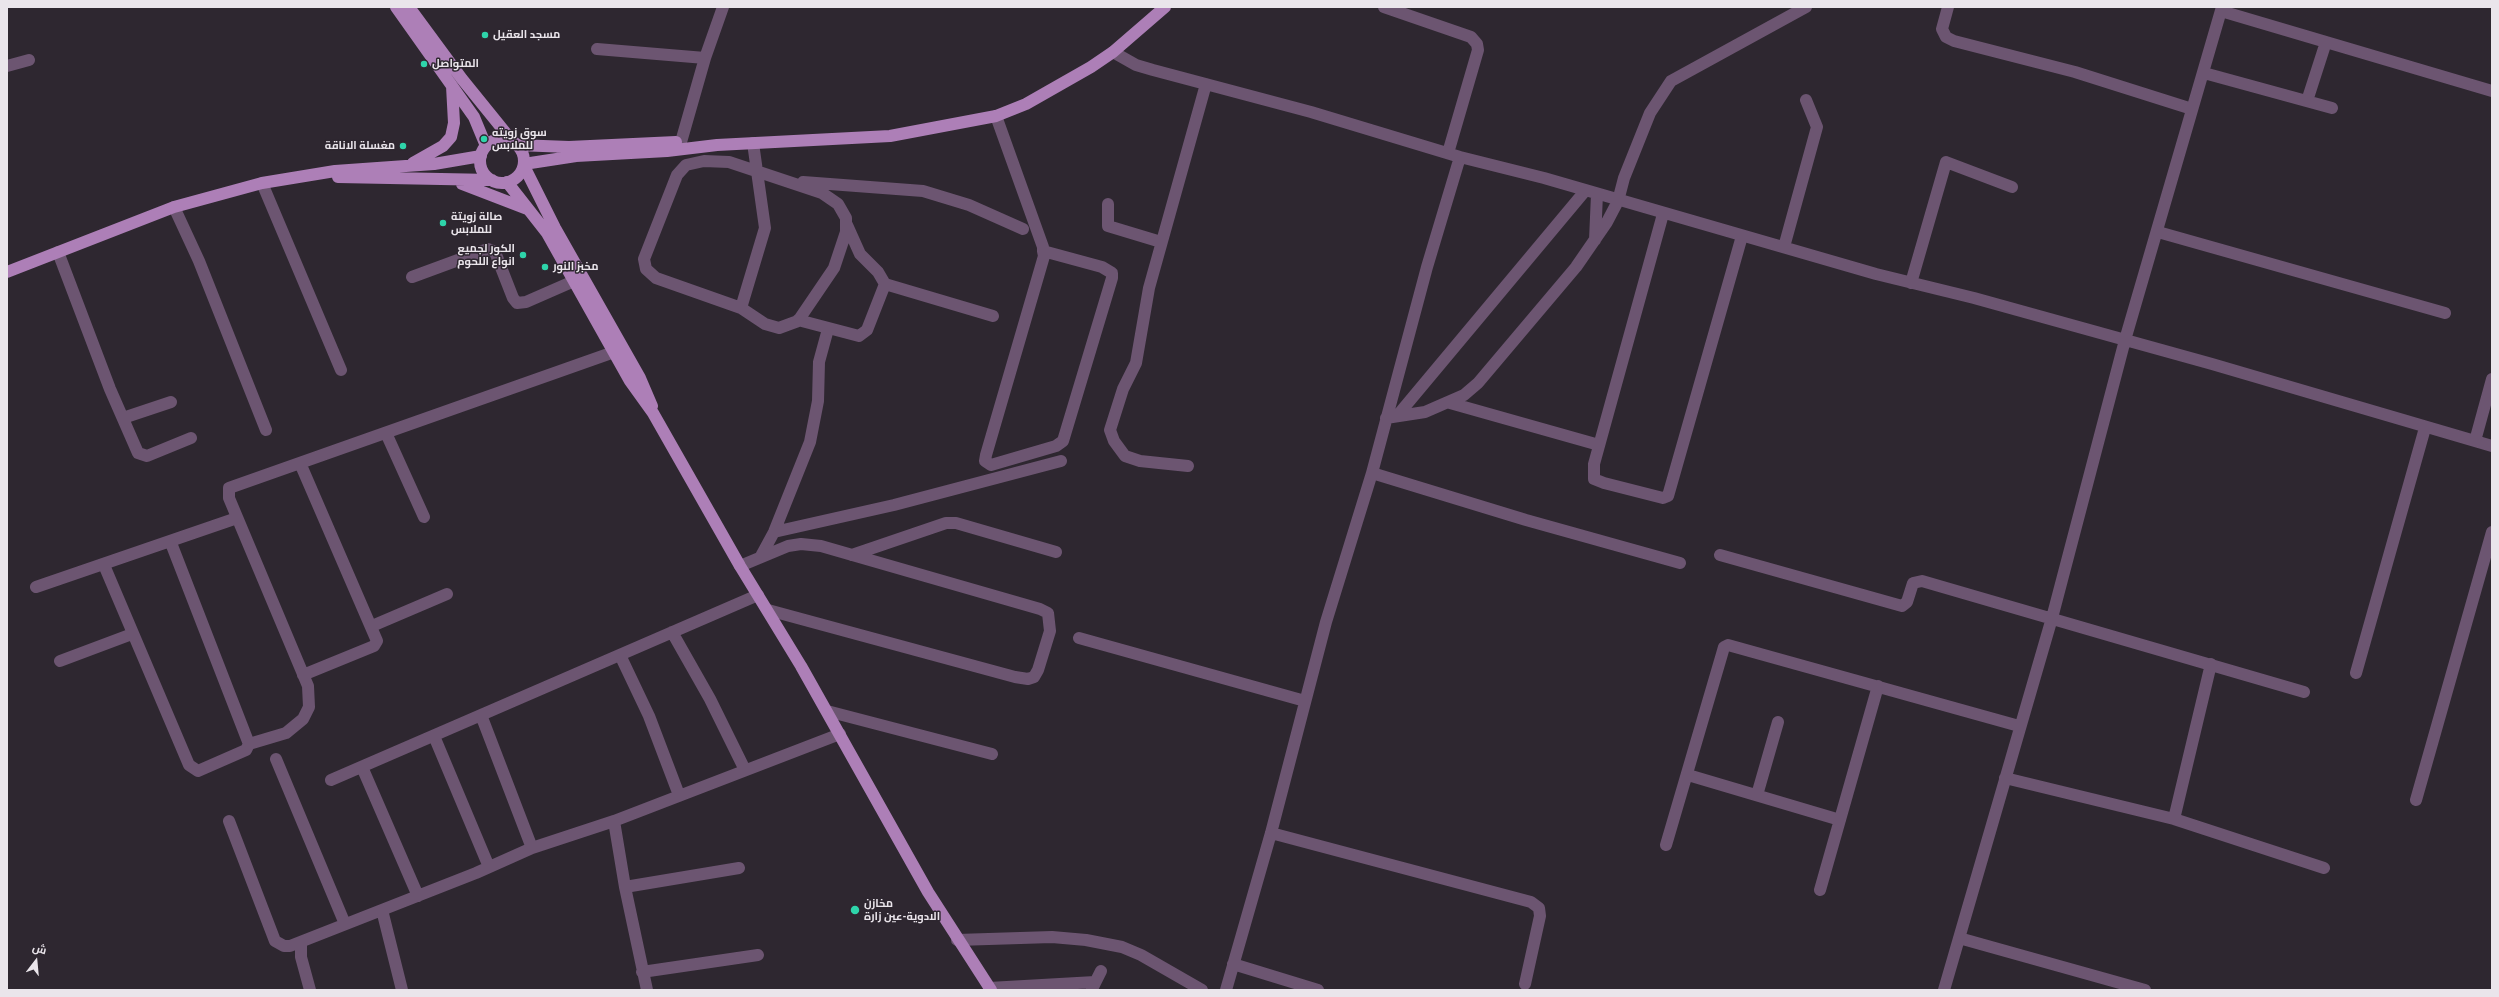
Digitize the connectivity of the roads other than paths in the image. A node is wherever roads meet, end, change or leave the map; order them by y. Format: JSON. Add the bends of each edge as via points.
{"nodes":[{"id":1,"x":396,"y":7,"type":"edge"},
{"id":2,"x":408,"y":7,"type":"edge"},
{"id":3,"x":723,"y":7,"type":"edge"},
{"id":4,"x":1165,"y":7,"type":"edge"},
{"id":5,"x":1384,"y":7,"type":"edge"},
{"id":6,"x":1806,"y":7,"type":"edge"},
{"id":7,"x":1948,"y":7,"type":"edge"},
{"id":8,"x":2222,"y":9,"type":"edge"},
{"id":9,"x":2326,"y":42,"type":"junction"},
{"id":10,"x":597,"y":49,"type":"dead end"},
{"id":11,"x":1113,"y":52,"type":"junction"},
{"id":12,"x":705,"y":58,"type":"junction"},
{"id":13,"x":29,"y":60,"type":"dead end"},
{"id":14,"x":7,"y":66,"type":"edge"},
{"id":15,"x":2204,"y":73,"type":"junction"},
{"id":16,"x":1206,"y":84,"type":"junction"},
{"id":17,"x":452,"y":85,"type":"junction"},
{"id":18,"x":2492,"y":91,"type":"edge"},
{"id":19,"x":1806,"y":100,"type":"dead end"},
{"id":20,"x":2307,"y":101,"type":"junction"},
{"id":21,"x":2332,"y":108,"type":"dead end"},
{"id":22,"x":2192,"y":109,"type":"junction"},
{"id":23,"x":996,"y":116,"type":"junction"},
{"id":24,"x":682,"y":142,"type":"junction"},
{"id":25,"x":515,"y":143,"type":"junction"},
{"id":26,"x":753,"y":143,"type":"junction"},
{"id":27,"x":717,"y":144,"type":"junction"},
{"id":28,"x":484,"y":151,"type":"junction"},
{"id":29,"x":1454,"y":155,"type":"junction"},
{"id":30,"x":410,"y":165,"type":"junction"},
{"id":31,"x":524,"y":165,"type":"junction"},
{"id":32,"x":758,"y":171,"type":"junction"},
{"id":33,"x":311,"y":175,"type":"junction"},
{"id":34,"x":439,"y":178,"type":"junction"},
{"id":35,"x":492,"y":180,"type":"junction"},
{"id":36,"x":785,"y":180,"type":"junction"},
{"id":37,"x":507,"y":182,"type":"junction"},
{"id":38,"x":262,"y":183,"type":"junction"},
{"id":39,"x":2012,"y":186,"type":"dead end"},
{"id":40,"x":1585,"y":191,"type":"junction"},
{"id":41,"x":1597,"y":194,"type":"junction"},
{"id":42,"x":1618,"y":201,"type":"junction"},
{"id":43,"x":1108,"y":204,"type":"dead end"},
{"id":44,"x":174,"y":207,"type":"junction"},
{"id":45,"x":530,"y":210,"type":"junction"},
{"id":46,"x":1663,"y":214,"type":"junction"},
{"id":47,"x":846,"y":223,"type":"junction"},
{"id":48,"x":1023,"y":229,"type":"dead end"},
{"id":49,"x":2158,"y":232,"type":"junction"},
{"id":50,"x":1742,"y":236,"type":"junction"},
{"id":51,"x":1595,"y":240,"type":"junction"},
{"id":52,"x":1161,"y":242,"type":"junction"},
{"id":53,"x":1784,"y":247,"type":"junction"},
{"id":54,"x":1043,"y":251,"type":"junction"},
{"id":55,"x":58,"y":252,"type":"junction"},
{"id":56,"x":7,"y":272,"type":"edge"},
{"id":57,"x":412,"y":277,"type":"dead end"},
{"id":58,"x":574,"y":280,"type":"junction"},
{"id":59,"x":1910,"y":283,"type":"junction"},
{"id":60,"x":885,"y":284,"type":"junction"},
{"id":61,"x":741,"y":308,"type":"junction"},
{"id":62,"x":2445,"y":313,"type":"dead end"},
{"id":63,"x":992,"y":316,"type":"dead end"},
{"id":64,"x":798,"y":320,"type":"junction"},
{"id":65,"x":828,"y":329,"type":"junction"},
{"id":66,"x":2125,"y":340,"type":"junction"},
{"id":67,"x":614,"y":352,"type":"junction"},
{"id":68,"x":341,"y":370,"type":"dead end"},
{"id":69,"x":2492,"y":379,"type":"edge"},
{"id":70,"x":171,"y":402,"type":"dead end"},
{"id":71,"x":1450,"y":403,"type":"junction"},
{"id":72,"x":653,"y":413,"type":"junction"},
{"id":73,"x":1392,"y":417,"type":"junction"},
{"id":74,"x":122,"y":418,"type":"junction"},
{"id":75,"x":2425,"y":428,"type":"junction"},
{"id":76,"x":266,"y":430,"type":"dead end"},
{"id":77,"x":386,"y":433,"type":"junction"},
{"id":78,"x":191,"y":438,"type":"dead end"},
{"id":79,"x":2474,"y":441,"type":"junction"},
{"id":80,"x":1599,"y":445,"type":"junction"},
{"id":81,"x":2492,"y":446,"type":"edge"},
{"id":82,"x":1061,"y":461,"type":"dead end"},
{"id":83,"x":300,"y":463,"type":"junction"},
{"id":84,"x":1188,"y":466,"type":"dead end"},
{"id":85,"x":1372,"y":472,"type":"junction"},
{"id":86,"x":424,"y":517,"type":"dead end"},
{"id":87,"x":237,"y":518,"type":"junction"},
{"id":88,"x":774,"y":532,"type":"junction"},
{"id":89,"x":2492,"y":532,"type":"edge"},
{"id":90,"x":171,"y":543,"type":"junction"},
{"id":91,"x":1056,"y":552,"type":"dead end"},
{"id":92,"x":852,"y":555,"type":"junction"},
{"id":93,"x":1720,"y":555,"type":"dead end"},
{"id":94,"x":761,"y":556,"type":"junction"},
{"id":95,"x":1680,"y":563,"type":"dead end"},
{"id":96,"x":104,"y":565,"type":"junction"},
{"id":97,"x":740,"y":566,"type":"junction"},
{"id":98,"x":36,"y":587,"type":"dead end"},
{"id":99,"x":447,"y":594,"type":"dead end"},
{"id":100,"x":758,"y":595,"type":"junction"},
{"id":101,"x":768,"y":610,"type":"junction"},
{"id":102,"x":2052,"y":618,"type":"junction"},
{"id":103,"x":372,"y":626,"type":"junction"},
{"id":104,"x":672,"y":632,"type":"junction"},
{"id":105,"x":132,"y":634,"type":"junction"},
{"id":106,"x":1079,"y":638,"type":"dead end"},
{"id":107,"x":620,"y":655,"type":"junction"},
{"id":108,"x":60,"y":661,"type":"dead end"},
{"id":109,"x":2211,"y":664,"type":"junction"},
{"id":110,"x":2356,"y":673,"type":"dead end"},
{"id":111,"x":303,"y":674,"type":"junction"},
{"id":112,"x":1878,"y":686,"type":"junction"},
{"id":113,"x":2304,"y":692,"type":"dead end"},
{"id":114,"x":1305,"y":702,"type":"junction"},
{"id":115,"x":827,"y":711,"type":"junction"},
{"id":116,"x":481,"y":715,"type":"junction"},
{"id":117,"x":1778,"y":722,"type":"dead end"},
{"id":118,"x":2019,"y":726,"type":"junction"},
{"id":119,"x":840,"y":734,"type":"junction"},
{"id":120,"x":434,"y":736,"type":"junction"},
{"id":121,"x":249,"y":744,"type":"junction"},
{"id":122,"x":992,"y":754,"type":"dead end"},
{"id":123,"x":276,"y":759,"type":"dead end"},
{"id":124,"x":362,"y":767,"type":"junction"},
{"id":125,"x":745,"y":770,"type":"junction"},
{"id":126,"x":1688,"y":775,"type":"junction"},
{"id":127,"x":2005,"y":778,"type":"junction"},
{"id":128,"x":332,"y":780,"type":"dead end"},
{"id":129,"x":679,"y":795,"type":"junction"},
{"id":130,"x":1757,"y":795,"type":"junction"},
{"id":131,"x":2416,"y":800,"type":"dead end"},
{"id":132,"x":2174,"y":819,"type":"junction"},
{"id":133,"x":1840,"y":820,"type":"junction"},
{"id":134,"x":229,"y":821,"type":"dead end"},
{"id":135,"x":614,"y":821,"type":"junction"},
{"id":136,"x":1271,"y":833,"type":"junction"},
{"id":137,"x":1666,"y":845,"type":"dead end"},
{"id":138,"x":532,"y":848,"type":"junction"},
{"id":139,"x":489,"y":867,"type":"junction"},
{"id":140,"x":739,"y":868,"type":"dead end"},
{"id":141,"x":2324,"y":868,"type":"dead end"},
{"id":142,"x":625,"y":887,"type":"junction"},
{"id":143,"x":1820,"y":890,"type":"dead end"},
{"id":144,"x":418,"y":896,"type":"junction"},
{"id":145,"x":382,"y":910,"type":"junction"},
{"id":146,"x":345,"y":924,"type":"junction"},
{"id":147,"x":1959,"y":938,"type":"junction"},
{"id":148,"x":957,"y":940,"type":"junction"},
{"id":149,"x":301,"y":942,"type":"junction"},
{"id":150,"x":758,"y":955,"type":"dead end"},
{"id":151,"x":1233,"y":964,"type":"junction"},
{"id":152,"x":642,"y":972,"type":"junction"},
{"id":153,"x":1096,"y":981,"type":"edge"},
{"id":154,"x":1525,"y":984,"type":"dead end"},
{"id":155,"x":990,"y":989,"type":"edge"},
{"id":156,"x":1312,"y":989,"type":"edge"},
{"id":157,"x":310,"y":990,"type":"edge"},
{"id":158,"x":402,"y":990,"type":"edge"},
{"id":159,"x":647,"y":990,"type":"edge"},
{"id":160,"x":1202,"y":990,"type":"edge"},
{"id":161,"x":1226,"y":990,"type":"edge"},
{"id":162,"x":1944,"y":990,"type":"edge"},
{"id":163,"x":2145,"y":990,"type":"edge"}],
"edges":[{"from":1,"to":17,"type":"main road"},
{"from":2,"to":25,"type":"main road","via":[[462,80]]},
{"from":3,"to":12,"type":"street"},
{"from":4,"to":11,"type":"main road"},
{"from":5,"to":29,"type":"street","via":[[1471,37],[1477,44],[1478,50]]},
{"from":6,"to":42,"type":"street","via":[[1750,35],[1713,59],[1671,81],[1650,112],[1624,178]]},
{"from":7,"to":22,"type":"street","via":[[1942,29],[1946,37],[2075,72]]},
{"from":8,"to":9,"type":"street"},
{"from":8,"to":15,"type":"street"},
{"from":9,"to":18,"type":"street"},
{"from":9,"to":20,"type":"street"},
{"from":10,"to":12,"type":"street"},
{"from":11,"to":16,"type":"street","via":[[1136,65]]},
{"from":11,"to":23,"type":"main road","via":[[1063,84]]},
{"from":12,"to":24,"type":"street"},
{"from":13,"to":14,"type":"street"},
{"from":15,"to":20,"type":"street"},
{"from":15,"to":22,"type":"street"},
{"from":16,"to":29,"type":"street"},
{"from":16,"to":52,"type":"street"},
{"from":17,"to":28,"type":"main road","via":[[479,126]]},
{"from":17,"to":30,"type":"main road","via":[[454,123],[451,137],[443,146]]},
{"from":19,"to":53,"type":"street","via":[[1817,127]]},
{"from":20,"to":21,"type":"street"},
{"from":22,"to":49,"type":"street"},
{"from":23,"to":26,"type":"main road","via":[[890,136]]},
{"from":23,"to":54,"type":"street"},
{"from":24,"to":25,"type":"main road","via":[[569,147]]},
{"from":24,"to":27,"type":"main road"},
{"from":25,"to":28,"type":"main road","via":[[496,140]]},
{"from":25,"to":31,"type":"main road","via":[[523,154]]},
{"from":26,"to":27,"type":"main road"},
{"from":26,"to":32,"type":"street"},
{"from":27,"to":31,"type":"main road","via":[[576,156]]},
{"from":28,"to":30,"type":"main road","via":[[457,161]]},
{"from":28,"to":35,"type":"main road","via":[[484,172]]},
{"from":29,"to":40,"type":"street"},
{"from":29,"to":73,"type":"street"},
{"from":30,"to":33,"type":"main road","via":[[360,168]]},
{"from":31,"to":37,"type":"main road","via":[[516,178]]},
{"from":31,"to":72,"type":"main road","via":[[555,228],[640,378],[651,401]]},
{"from":32,"to":36,"type":"street"},
{"from":32,"to":61,"type":"street","via":[[765,228]]},
{"from":32,"to":61,"type":"street","via":[[729,162],[704,161],[686,165],[677,175],[644,259],[646,269],[656,278]]},
{"from":33,"to":34,"type":"main road"},
{"from":33,"to":38,"type":"main road"},
{"from":34,"to":35,"type":"main road"},
{"from":34,"to":45,"type":"main road","via":[[485,192]]},
{"from":35,"to":37,"type":"main road"},
{"from":36,"to":47,"type":"street","via":[[828,197],[838,204]]},
{"from":36,"to":48,"type":"street","via":[[923,191],[969,205]]},
{"from":37,"to":45,"type":"main road"},
{"from":38,"to":44,"type":"main road"},
{"from":38,"to":68,"type":"street"},
{"from":39,"to":59,"type":"street","via":[[1946,162]]},
{"from":40,"to":41,"type":"street"},
{"from":40,"to":73,"type":"street"},
{"from":41,"to":42,"type":"street"},
{"from":41,"to":51,"type":"street"},
{"from":42,"to":46,"type":"street"},
{"from":42,"to":51,"type":"street"},
{"from":43,"to":52,"type":"street","via":[[1108,226]]},
{"from":44,"to":55,"type":"main road"},
{"from":44,"to":76,"type":"street","via":[[199,261]]},
{"from":45,"to":58,"type":"main road"},
{"from":46,"to":50,"type":"street"},
{"from":46,"to":80,"type":"street"},
{"from":47,"to":60,"type":"street","via":[[860,254],[878,272]]},
{"from":47,"to":64,"type":"street","via":[[846,232],[834,268]]},
{"from":49,"to":62,"type":"street"},
{"from":49,"to":66,"type":"street"},
{"from":50,"to":53,"type":"street"},
{"from":50,"to":80,"type":"street","via":[[1668,496],[1663,498],[1594,480],[1592,475]]},
{"from":51,"to":71,"type":"street","via":[[1576,267],[1478,383]]},
{"from":52,"to":84,"type":"street","via":[[1149,288],[1136,363],[1123,389],[1110,430],[1114,441],[1125,456],[1140,461]]},
{"from":53,"to":59,"type":"street"},
{"from":54,"to":54,"type":"street","via":[[1021,340],[986,455],[985,461],[991,465],[1056,446],[1063,441],[1112,278],[1112,273],[1102,267]]},
{"from":55,"to":56,"type":"main road"},
{"from":55,"to":74,"type":"street"},
{"from":57,"to":58,"type":"street","via":[[488,248],[495,252],[513,298],[518,303],[526,302]]},
{"from":58,"to":67,"type":"main road"},
{"from":59,"to":66,"type":"street"},
{"from":60,"to":63,"type":"street"},
{"from":60,"to":65,"type":"street","via":[[870,324],[863,335]]},
{"from":61,"to":64,"type":"street","via":[[765,324],[779,328]]},
{"from":64,"to":65,"type":"street"},
{"from":65,"to":88,"type":"street","via":[[820,362],[816,419],[810,442]]},
{"from":66,"to":75,"type":"street"},
{"from":66,"to":102,"type":"street"},
{"from":67,"to":72,"type":"main road"},
{"from":67,"to":77,"type":"street"},
{"from":69,"to":79,"type":"street"},
{"from":70,"to":74,"type":"street"},
{"from":71,"to":73,"type":"street","via":[[1425,412]]},
{"from":71,"to":80,"type":"street"},
{"from":72,"to":97,"type":"main road"},
{"from":73,"to":85,"type":"street"},
{"from":74,"to":78,"type":"street","via":[[141,455],[147,456]]},
{"from":75,"to":79,"type":"street"},
{"from":75,"to":110,"type":"street"},
{"from":77,"to":83,"type":"street"},
{"from":77,"to":86,"type":"street"},
{"from":79,"to":81,"type":"street"},
{"from":82,"to":88,"type":"street","via":[[894,505]]},
{"from":83,"to":87,"type":"street","via":[[230,488],[229,498]]},
{"from":83,"to":103,"type":"street"},
{"from":85,"to":95,"type":"street","via":[[1526,520]]},
{"from":85,"to":114,"type":"street","via":[[1326,622]]},
{"from":87,"to":90,"type":"street"},
{"from":87,"to":111,"type":"street"},
{"from":88,"to":94,"type":"street"},
{"from":89,"to":131,"type":"street"},
{"from":90,"to":96,"type":"street"},
{"from":90,"to":121,"type":"street"},
{"from":91,"to":92,"type":"street","via":[[956,523],[946,523]]},
{"from":92,"to":94,"type":"street","via":[[821,546],[801,544]]},
{"from":92,"to":101,"type":"street","via":[[1048,613],[1050,631],[1034,677],[1015,677]]},
{"from":93,"to":102,"type":"street","via":[[1902,606],[1907,602],[1913,583],[1922,581]]},
{"from":94,"to":97,"type":"street"},
{"from":96,"to":98,"type":"street"},
{"from":96,"to":105,"type":"street"},
{"from":97,"to":100,"type":"main road"},
{"from":99,"to":103,"type":"street"},
{"from":100,"to":101,"type":"main road"},
{"from":100,"to":104,"type":"street"},
{"from":101,"to":115,"type":"main road"},
{"from":102,"to":109,"type":"street"},
{"from":102,"to":118,"type":"street"},
{"from":103,"to":111,"type":"street","via":[[377,641],[374,646]]},
{"from":104,"to":107,"type":"street"},
{"from":104,"to":125,"type":"street","via":[[710,698]]},
{"from":105,"to":108,"type":"street"},
{"from":105,"to":121,"type":"street","via":[[191,768],[198,771],[246,750]]},
{"from":106,"to":114,"type":"street"},
{"from":107,"to":116,"type":"street"},
{"from":107,"to":129,"type":"street","via":[[649,716]]},
{"from":109,"to":113,"type":"street"},
{"from":109,"to":132,"type":"street"},
{"from":111,"to":121,"type":"street","via":[[308,686],[309,707],[303,719],[286,733]]},
{"from":112,"to":118,"type":"street"},
{"from":112,"to":126,"type":"street","via":[[1732,645],[1724,647]]},
{"from":112,"to":133,"type":"street"},
{"from":114,"to":136,"type":"street"},
{"from":115,"to":119,"type":"main road"},
{"from":115,"to":122,"type":"street"},
{"from":116,"to":120,"type":"street"},
{"from":116,"to":138,"type":"street"},
{"from":117,"to":130,"type":"street"},
{"from":118,"to":127,"type":"street"},
{"from":119,"to":125,"type":"street"},
{"from":119,"to":148,"type":"main road"},
{"from":120,"to":124,"type":"street"},
{"from":120,"to":139,"type":"street"},
{"from":123,"to":146,"type":"street"},
{"from":124,"to":128,"type":"street"},
{"from":124,"to":144,"type":"street"},
{"from":125,"to":129,"type":"street"},
{"from":126,"to":130,"type":"street"},
{"from":126,"to":137,"type":"street"},
{"from":127,"to":132,"type":"street"},
{"from":127,"to":147,"type":"street"},
{"from":129,"to":135,"type":"street"},
{"from":130,"to":133,"type":"street"},
{"from":132,"to":141,"type":"street"},
{"from":133,"to":143,"type":"street"},
{"from":134,"to":149,"type":"street","via":[[275,941],[284,946]]},
{"from":135,"to":138,"type":"street"},
{"from":135,"to":142,"type":"street"},
{"from":136,"to":151,"type":"street"},
{"from":136,"to":154,"type":"street","via":[[1531,902],[1539,908],[1540,916]]},
{"from":138,"to":139,"type":"street"},
{"from":139,"to":144,"type":"street"},
{"from":140,"to":142,"type":"street"},
{"from":142,"to":152,"type":"street"},
{"from":144,"to":145,"type":"street"},
{"from":145,"to":146,"type":"street"},
{"from":145,"to":158,"type":"street"},
{"from":146,"to":149,"type":"street"},
{"from":147,"to":162,"type":"street"},
{"from":147,"to":163,"type":"street"},
{"from":148,"to":155,"type":"main road"},
{"from":148,"to":160,"type":"street","via":[[1052,937],[1122,947]]},
{"from":149,"to":157,"type":"street","via":[[301,957]]},
{"from":150,"to":152,"type":"street"},
{"from":151,"to":156,"type":"street"},
{"from":151,"to":161,"type":"street"},
{"from":152,"to":159,"type":"street"},
{"from":153,"to":155,"type":"street"}]}
